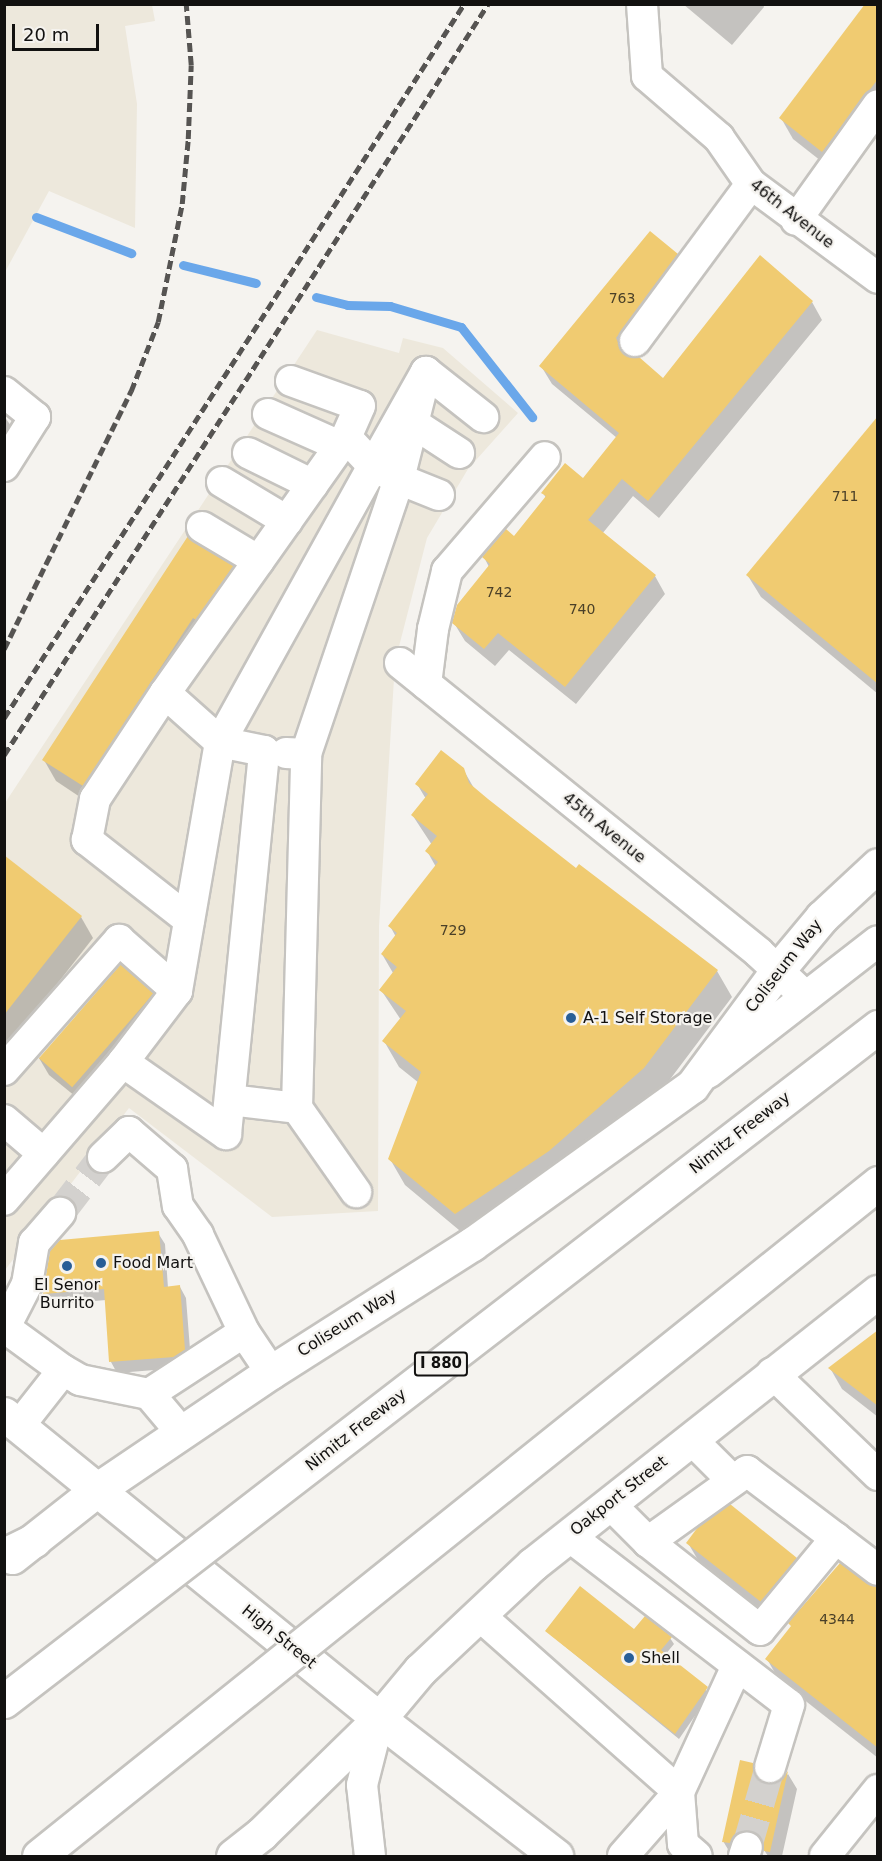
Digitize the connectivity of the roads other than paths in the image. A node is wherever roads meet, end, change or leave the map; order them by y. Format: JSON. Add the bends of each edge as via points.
{"nodes":[{"id":1,"x":642,"y":4,"type":"edge"},
{"id":2,"x":876,"y":112,"type":"edge"},
{"id":3,"x":751,"y":184,"type":"junction"},
{"id":4,"x":796,"y":220,"type":"junction"},
{"id":5,"x":878,"y":278,"type":"edge"},
{"id":6,"x":635,"y":340,"type":"dead end"},
{"id":7,"x":426,"y":372,"type":"junction"},
{"id":8,"x":291,"y":381,"type":"dead end"},
{"id":9,"x":4,"y":392,"type":"edge"},
{"id":10,"x":268,"y":414,"type":"dead end"},
{"id":11,"x":483,"y":417,"type":"dead end"},
{"id":12,"x":413,"y":423,"type":"junction"},
{"id":13,"x":343,"y":442,"type":"junction"},
{"id":14,"x":248,"y":453,"type":"dead end"},
{"id":15,"x":459,"y":453,"type":"dead end"},
{"id":16,"x":545,"y":457,"type":"dead end"},
{"id":17,"x":4,"y":466,"type":"edge"},
{"id":18,"x":386,"y":473,"type":"junction"},
{"id":19,"x":222,"y":482,"type":"dead end"},
{"id":20,"x":313,"y":485,"type":"junction"},
{"id":21,"x":439,"y":495,"type":"dead end"},
{"id":22,"x":287,"y":521,"type":"junction"},
{"id":23,"x":202,"y":527,"type":"dead end"},
{"id":24,"x":258,"y":561,"type":"junction"},
{"id":25,"x":400,"y":663,"type":"dead end"},
{"id":26,"x":426,"y":684,"type":"junction"},
{"id":27,"x":165,"y":693,"type":"junction"},
{"id":28,"x":219,"y":742,"type":"junction"},
{"id":29,"x":264,"y":751,"type":"junction"},
{"id":30,"x":306,"y":754,"type":"junction"},
{"id":31,"x":878,"y":847,"type":"edge"},
{"id":32,"x":878,"y":864,"type":"edge"},
{"id":33,"x":822,"y":917,"type":"junction"},
{"id":34,"x":189,"y":920,"type":"junction"},
{"id":35,"x":878,"y":941,"type":"edge"},
{"id":36,"x":777,"y":971,"type":"junction"},
{"id":37,"x":177,"y":991,"type":"junction"},
{"id":38,"x":806,"y":997,"type":"junction"},
{"id":39,"x":878,"y":1027,"type":"edge"},
{"id":40,"x":123,"y":1062,"type":"junction"},
{"id":41,"x":4,"y":1070,"type":"edge"},
{"id":42,"x":692,"y":1086,"type":"junction"},
{"id":43,"x":230,"y":1100,"type":"junction"},
{"id":44,"x":297,"y":1108,"type":"junction"},
{"id":45,"x":4,"y":1120,"type":"edge"},
{"id":46,"x":44,"y":1154,"type":"junction"},
{"id":47,"x":103,"y":1157,"type":"tunnel mouth"},
{"id":48,"x":878,"y":1183,"type":"edge"},
{"id":49,"x":356,"y":1192,"type":"dead end"},
{"id":50,"x":4,"y":1200,"type":"edge"},
{"id":51,"x":60,"y":1213,"type":"tunnel mouth"},
{"id":52,"x":878,"y":1292,"type":"edge"},
{"id":53,"x":5,"y":1326,"type":"edge"},
{"id":54,"x":243,"y":1332,"type":"junction"},
{"id":55,"x":63,"y":1370,"type":"junction"},
{"id":56,"x":271,"y":1372,"type":"junction"},
{"id":57,"x":772,"y":1373,"type":"junction"},
{"id":58,"x":149,"y":1394,"type":"junction"},
{"id":59,"x":12,"y":1420,"type":"edge"},
{"id":60,"x":181,"y":1432,"type":"junction"},
{"id":61,"x":691,"y":1439,"type":"junction"},
{"id":62,"x":878,"y":1475,"type":"edge"},
{"id":63,"x":734,"y":1481,"type":"junction"},
{"id":64,"x":98,"y":1489,"type":"junction"},
{"id":65,"x":610,"y":1504,"type":"junction"},
{"id":66,"x":569,"y":1536,"type":"junction"},
{"id":67,"x":836,"y":1538,"type":"junction"},
{"id":68,"x":35,"y":1540,"type":"junction"},
{"id":69,"x":648,"y":1542,"type":"junction"},
{"id":70,"x":4,"y":1555,"type":"edge"},
{"id":71,"x":4,"y":1564,"type":"edge"},
{"id":72,"x":878,"y":1570,"type":"edge"},
{"id":73,"x":479,"y":1615,"type":"junction"},
{"id":74,"x":737,"y":1666,"type":"junction"},
{"id":75,"x":4,"y":1701,"type":"edge"},
{"id":76,"x":379,"y":1719,"type":"junction"},
{"id":77,"x":770,"y":1767,"type":"tunnel mouth"},
{"id":78,"x":878,"y":1790,"type":"edge"},
{"id":79,"x":679,"y":1792,"type":"junction"},
{"id":80,"x":39,"y":1857,"type":"edge"},
{"id":81,"x":233,"y":1857,"type":"edge"},
{"id":82,"x":370,"y":1857,"type":"edge"},
{"id":83,"x":556,"y":1857,"type":"edge"},
{"id":84,"x":623,"y":1857,"type":"edge"},
{"id":85,"x":698,"y":1857,"type":"edge"},
{"id":86,"x":825,"y":1857,"type":"edge"}],
"edges":[{"from":1,"to":3,"type":"street","name":"46th Avenue","via":[[647,76],[719,138]]},
{"from":2,"to":4,"type":"street"},
{"from":3,"to":4,"type":"street","name":"46th Avenue"},
{"from":3,"to":6,"type":"street"},
{"from":4,"to":5,"type":"street","name":"46th Avenue"},
{"from":7,"to":11,"type":"street"},
{"from":7,"to":12,"type":"street"},
{"from":7,"to":18,"type":"street"},
{"from":8,"to":13,"type":"street","via":[[360,406]]},
{"from":9,"to":17,"type":"street","via":[[35,417]]},
{"from":10,"to":13,"type":"street"},
{"from":12,"to":15,"type":"street"},
{"from":12,"to":18,"type":"street"},
{"from":13,"to":18,"type":"street"},
{"from":13,"to":20,"type":"street"},
{"from":14,"to":20,"type":"street"},
{"from":16,"to":26,"type":"street","via":[[447,572],[433,629]]},
{"from":18,"to":21,"type":"street"},
{"from":18,"to":28,"type":"street"},
{"from":18,"to":30,"type":"street"},
{"from":19,"to":22,"type":"street"},
{"from":20,"to":22,"type":"street"},
{"from":22,"to":24,"type":"street"},
{"from":23,"to":24,"type":"street"},
{"from":24,"to":27,"type":"street"},
{"from":25,"to":26,"type":"street","name":"45th Avenue"},
{"from":26,"to":36,"type":"street","name":"45th Avenue"},
{"from":27,"to":28,"type":"street"},
{"from":27,"to":34,"type":"street","via":[[95,799],[87,840]]},
{"from":28,"to":29,"type":"street"},
{"from":28,"to":34,"type":"street"},
{"from":29,"to":30,"type":"street"},
{"from":29,"to":43,"type":"street"},
{"from":30,"to":44,"type":"street"},
{"from":31,"to":33,"type":"street","name":"Coliseum Way"},
{"from":32,"to":33,"type":"main road"},
{"from":33,"to":36,"type":"main road","name":"Coliseum Way"},
{"from":34,"to":37,"type":"street"},
{"from":35,"to":38,"type":"street","name":"Coliseum Way"},
{"from":36,"to":38,"type":"street","name":"45th Avenue"},
{"from":36,"to":42,"type":"main road","name":"Coliseum Way"},
{"from":37,"to":40,"type":"street"},
{"from":37,"to":41,"type":"street","via":[[119,940]]},
{"from":38,"to":42,"type":"street","name":"Coliseum Way"},
{"from":39,"to":75,"type":"main road","name":"Nimitz Freeway","number":"I 880","bridge":true},
{"from":40,"to":43,"type":"street","via":[[226,1134]]},
{"from":40,"to":46,"type":"street"},
{"from":42,"to":56,"type":"main road","name":"Coliseum Way","via":[[472,1244]]},
{"from":43,"to":44,"type":"street"},
{"from":44,"to":49,"type":"street"},
{"from":45,"to":46,"type":"street"},
{"from":46,"to":50,"type":"street"},
{"from":47,"to":54,"type":"street","via":[[129,1132],[172,1169],[178,1206],[198,1234]]},
{"from":48,"to":80,"type":"main road","bridge":true},
{"from":51,"to":53,"type":"street","via":[[34,1243],[27,1284]]},
{"from":52,"to":57,"type":"main road","name":"Oakport Street"},
{"from":53,"to":55,"type":"street"},
{"from":54,"to":56,"type":"street"},
{"from":54,"to":58,"type":"street"},
{"from":55,"to":58,"type":"street","via":[[80,1380]]},
{"from":55,"to":59,"type":"street"},
{"from":56,"to":60,"type":"main road","name":"Coliseum Way"},
{"from":57,"to":61,"type":"main road","name":"Oakport Street"},
{"from":57,"to":62,"type":"street"},
{"from":58,"to":60,"type":"street"},
{"from":59,"to":64,"type":"main road","name":"High Street"},
{"from":60,"to":64,"type":"main road","name":"Coliseum Way"},
{"from":61,"to":63,"type":"street"},
{"from":61,"to":65,"type":"main road","name":"Oakport Street"},
{"from":63,"to":67,"type":"street","via":[[747,1471]]},
{"from":63,"to":69,"type":"street"},
{"from":64,"to":68,"type":"main road","name":"Coliseum Way"},
{"from":64,"to":76,"type":"main road","name":"High Street"},
{"from":65,"to":66,"type":"main road","name":"Oakport Street"},
{"from":65,"to":69,"type":"street"},
{"from":66,"to":73,"type":"main road","name":"Oakport Street"},
{"from":66,"to":74,"type":"street"},
{"from":67,"to":69,"type":"street","via":[[760,1630]]},
{"from":67,"to":72,"type":"street"},
{"from":68,"to":70,"type":"main road"},
{"from":68,"to":71,"type":"main road","name":"Coliseum Way"},
{"from":73,"to":76,"type":"main road","name":"Oakport Street","via":[[420,1670]]},
{"from":73,"to":79,"type":"street"},
{"from":74,"to":77,"type":"street","via":[[789,1705]]},
{"from":74,"to":79,"type":"street"},
{"from":76,"to":81,"type":"main road","name":"Oakport Street"},
{"from":76,"to":82,"type":"street","via":[[362,1785]]},
{"from":76,"to":83,"type":"main road","name":"High Street"},
{"from":78,"to":86,"type":"street"},
{"from":79,"to":84,"type":"street"},
{"from":79,"to":85,"type":"street","via":[[683,1844]]}]}
